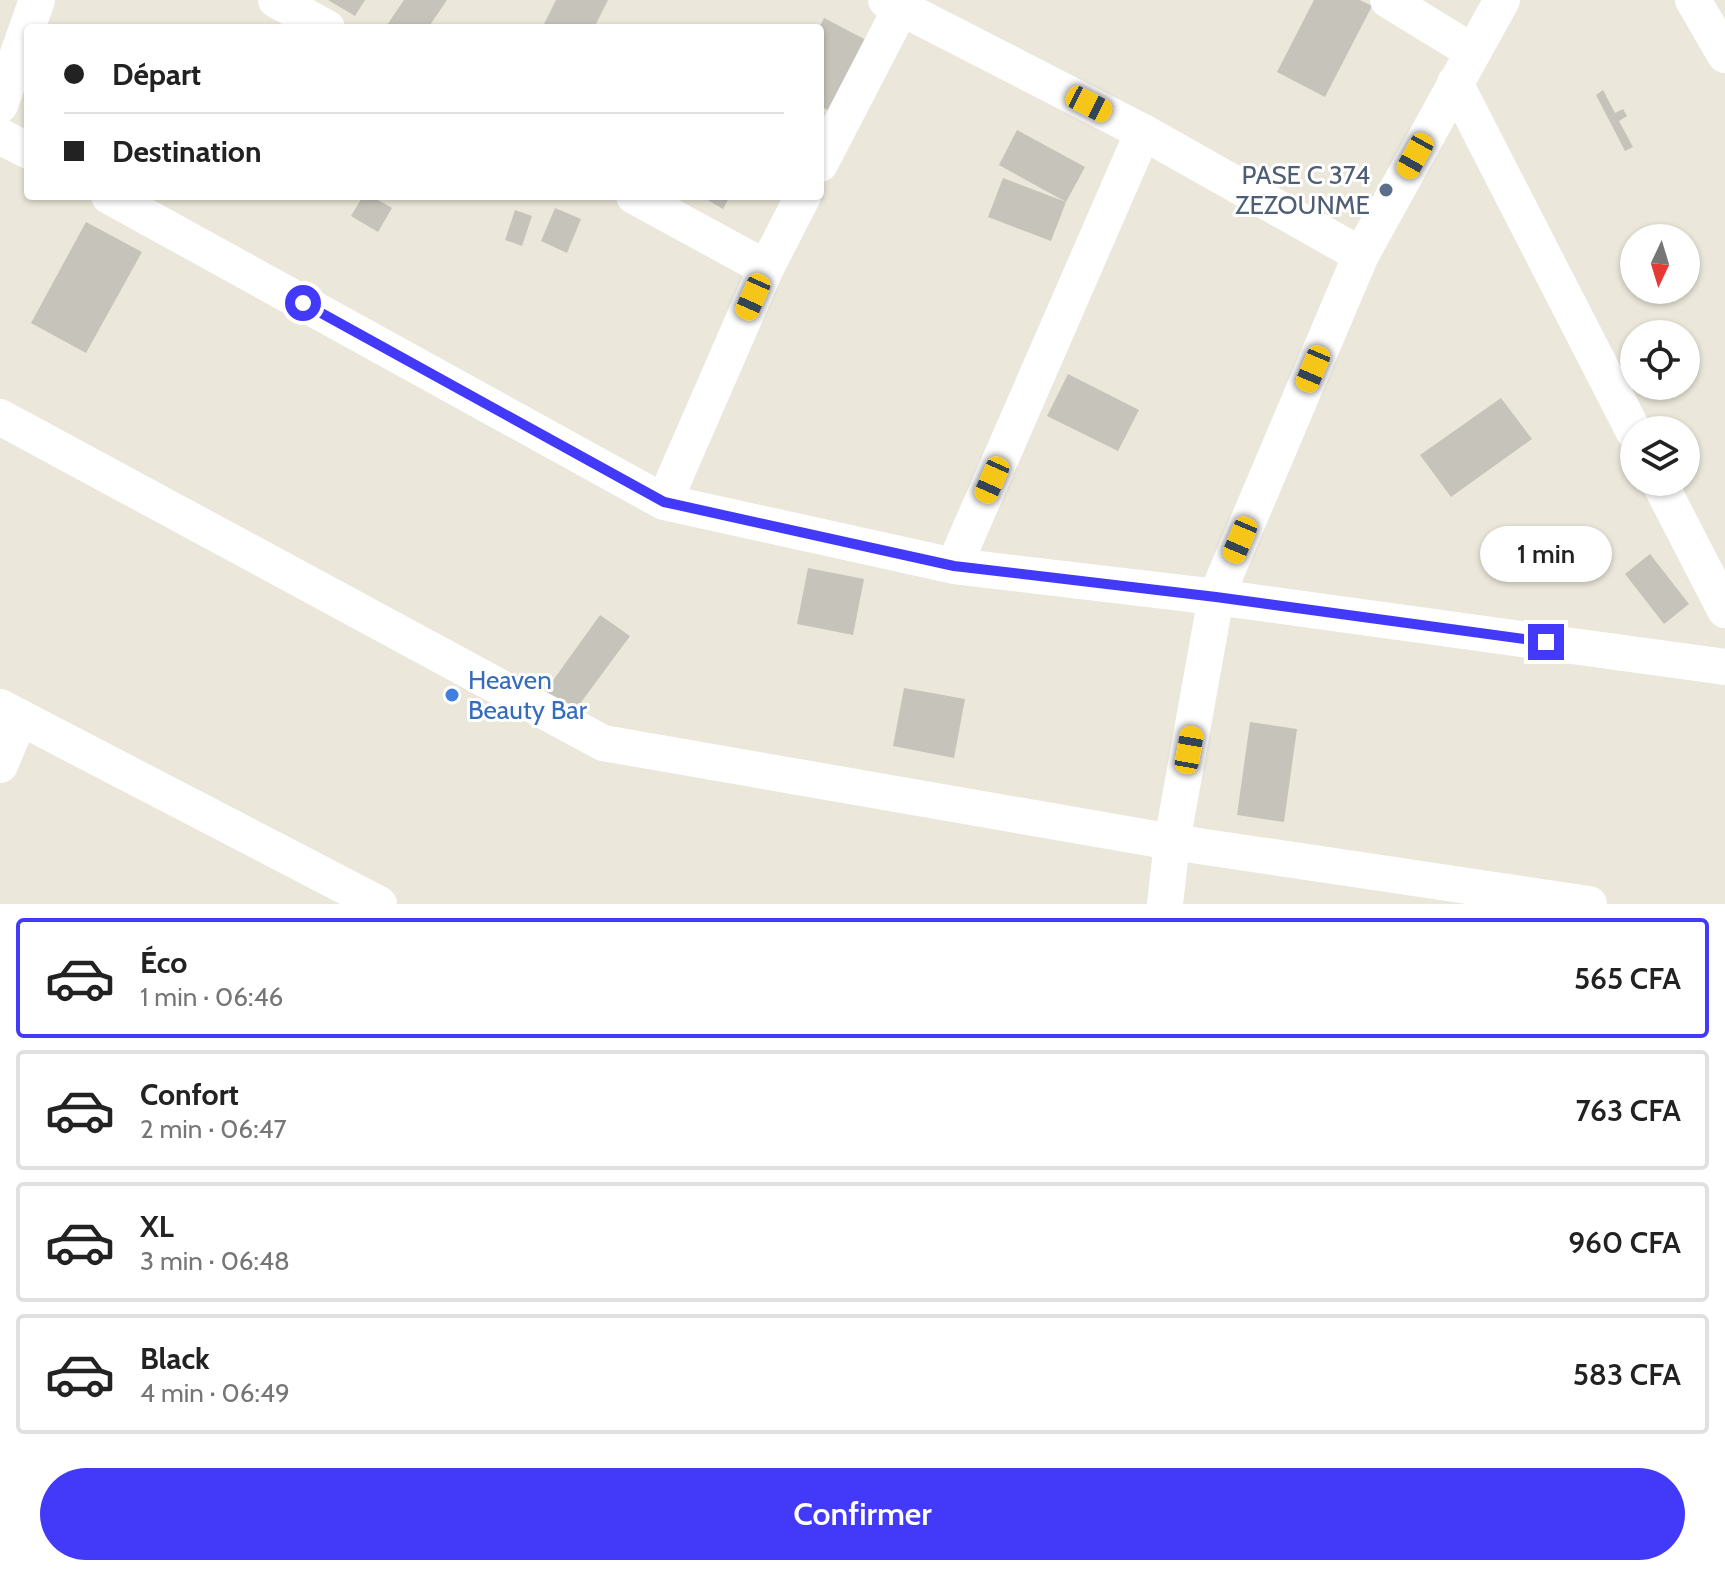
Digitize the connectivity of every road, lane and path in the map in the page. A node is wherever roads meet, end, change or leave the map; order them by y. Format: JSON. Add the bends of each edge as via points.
{"nodes":[{"id":1,"x":37,"y":0,"type":"edge"},
{"id":2,"x":276,"y":0,"type":"edge"},
{"id":3,"x":1388,"y":0,"type":"edge"},
{"id":4,"x":1502,"y":0,"type":"edge"},
{"id":5,"x":1693,"y":0,"type":"edge"},
{"id":6,"x":893,"y":4,"type":"edge"},
{"id":7,"x":29,"y":24,"type":"edge"},
{"id":8,"x":320,"y":24,"type":"edge"},
{"id":9,"x":24,"y":37,"type":"edge"},
{"id":10,"x":1473,"y":52,"type":"junction"},
{"id":11,"x":1725,"y":55,"type":"edge"},
{"id":12,"x":1455,"y":83,"type":"junction"},
{"id":13,"x":0,"y":105,"type":"edge"},
{"id":14,"x":1143,"y":132,"type":"junction"},
{"id":15,"x":0,"y":136,"type":"edge"},
{"id":16,"x":24,"y":149,"type":"edge"},
{"id":17,"x":824,"y":155,"type":"edge"},
{"id":18,"x":116,"y":200,"type":"edge"},
{"id":19,"x":641,"y":200,"type":"edge"},
{"id":20,"x":801,"y":200,"type":"edge"},
{"id":21,"x":1361,"y":255,"type":"junction"},
{"id":22,"x":766,"y":268,"type":"junction"},
{"id":23,"x":1626,"y":416,"type":"edge"},
{"id":24,"x":0,"y":417,"type":"edge"},
{"id":25,"x":1666,"y":496,"type":"edge"},
{"id":26,"x":664,"y":502,"type":"junction"},
{"id":27,"x":954,"y":566,"type":"junction"},
{"id":28,"x":1216,"y":597,"type":"junction"},
{"id":29,"x":1725,"y":610,"type":"edge"},
{"id":30,"x":1725,"y":667,"type":"edge"},
{"id":31,"x":10,"y":712,"type":"edge"},
{"id":32,"x":0,"y":765,"type":"edge"},
{"id":33,"x":1172,"y":842,"type":"junction"},
{"id":34,"x":379,"y":904,"type":"edge"},
{"id":35,"x":1165,"y":904,"type":"edge"},
{"id":36,"x":1589,"y":904,"type":"edge"}],
"edges":[{"from":1,"to":7,"type":"street"},
{"from":2,"to":8,"type":"street"},
{"from":3,"to":10,"type":"street"},
{"from":4,"to":10,"type":"street"},
{"from":5,"to":11,"type":"street"},
{"from":6,"to":14,"type":"street"},
{"from":6,"to":17,"type":"street"},
{"from":9,"to":13,"type":"street"},
{"from":10,"to":12,"type":"street"},
{"from":12,"to":21,"type":"street"},
{"from":12,"to":23,"type":"street"},
{"from":14,"to":21,"type":"street"},
{"from":14,"to":27,"type":"street"},
{"from":15,"to":16,"type":"street"},
{"from":18,"to":26,"type":"street"},
{"from":19,"to":22,"type":"street"},
{"from":20,"to":22,"type":"street"},
{"from":21,"to":28,"type":"street"},
{"from":22,"to":26,"type":"street"},
{"from":24,"to":33,"type":"street","via":[[603,743]]},
{"from":25,"to":29,"type":"street"},
{"from":26,"to":27,"type":"street"},
{"from":27,"to":28,"type":"street"},
{"from":28,"to":30,"type":"street"},
{"from":28,"to":33,"type":"street"},
{"from":31,"to":32,"type":"street"},
{"from":31,"to":34,"type":"street"},
{"from":33,"to":35,"type":"street"},
{"from":33,"to":36,"type":"street"}]}
